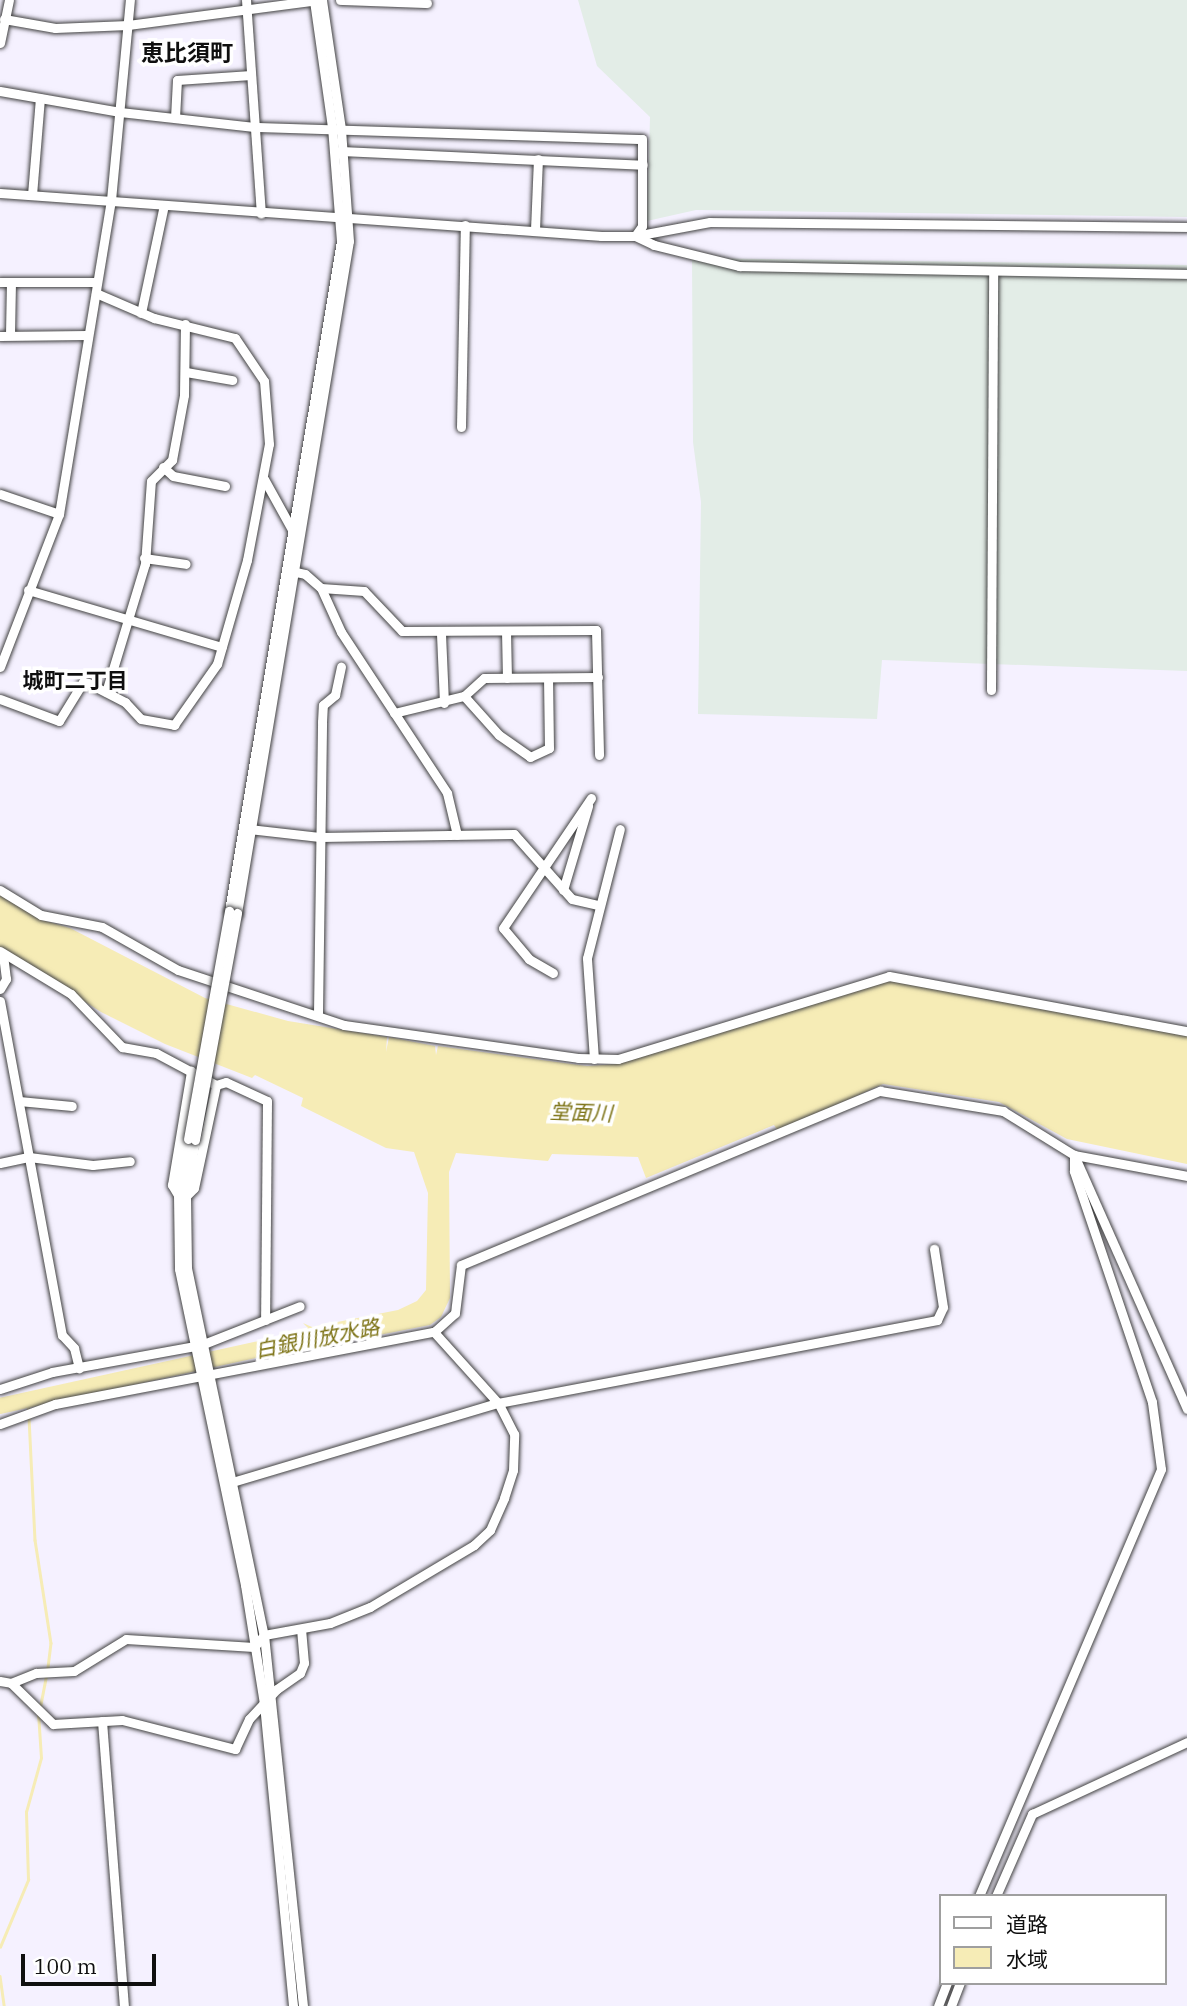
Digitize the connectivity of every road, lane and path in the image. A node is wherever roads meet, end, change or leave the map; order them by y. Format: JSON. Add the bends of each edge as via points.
{"nodes":[{"id":1,"x":9,"y":0,"type":"edge"},
{"id":2,"x":130,"y":0,"type":"edge"},
{"id":3,"x":246,"y":0,"type":"edge"},
{"id":4,"x":317,"y":0,"type":"edge"},
{"id":5,"x":340,"y":0,"type":"edge"},
{"id":6,"x":426,"y":3,"type":"dead end"},
{"id":7,"x":248,"y":11,"type":"junction"},
{"id":8,"x":5,"y":19,"type":"junction"},
{"id":9,"x":128,"y":25,"type":"junction"},
{"id":10,"x":0,"y":42,"type":"edge"},
{"id":11,"x":251,"y":75,"type":"junction"},
{"id":12,"x":0,"y":91,"type":"edge"},
{"id":13,"x":40,"y":98,"type":"junction"},
{"id":14,"x":120,"y":112,"type":"junction"},
{"id":15,"x":175,"y":118,"type":"junction"},
{"id":16,"x":254,"y":127,"type":"junction"},
{"id":17,"x":337,"y":128,"type":"junction"},
{"id":18,"x":339,"y":151,"type":"junction"},
{"id":19,"x":538,"y":159,"type":"junction"},
{"id":20,"x":643,"y":165,"type":"junction"},
{"id":21,"x":0,"y":193,"type":"edge"},
{"id":22,"x":32,"y":195,"type":"junction"},
{"id":23,"x":111,"y":200,"type":"junction"},
{"id":24,"x":164,"y":205,"type":"junction"},
{"id":25,"x":261,"y":213,"type":"junction"},
{"id":26,"x":343,"y":218,"type":"junction"},
{"id":27,"x":464,"y":225,"type":"junction"},
{"id":28,"x":1187,"y":227,"type":"edge"},
{"id":29,"x":536,"y":230,"type":"junction"},
{"id":30,"x":635,"y":236,"type":"junction"},
{"id":31,"x":993,"y":272,"type":"junction"},
{"id":32,"x":1187,"y":274,"type":"edge"},
{"id":33,"x":0,"y":282,"type":"edge"},
{"id":34,"x":11,"y":282,"type":"junction"},
{"id":35,"x":96,"y":282,"type":"junction"},
{"id":36,"x":96,"y":293,"type":"junction"},
{"id":37,"x":141,"y":313,"type":"junction"},
{"id":38,"x":184,"y":324,"type":"junction"},
{"id":39,"x":5,"y":335,"type":"edge"},
{"id":40,"x":87,"y":335,"type":"junction"},
{"id":41,"x":186,"y":372,"type":"junction"},
{"id":42,"x":232,"y":380,"type":"dead end"},
{"id":43,"x":461,"y":427,"type":"dead end"},
{"id":44,"x":163,"y":467,"type":"junction"},
{"id":45,"x":264,"y":479,"type":"junction"},
{"id":46,"x":225,"y":486,"type":"dead end"},
{"id":47,"x":0,"y":494,"type":"edge"},
{"id":48,"x":59,"y":514,"type":"junction"},
{"id":49,"x":299,"y":536,"type":"junction"},
{"id":50,"x":144,"y":558,"type":"junction"},
{"id":51,"x":186,"y":564,"type":"dead end"},
{"id":52,"x":293,"y":572,"type":"junction"},
{"id":53,"x":321,"y":588,"type":"junction"},
{"id":54,"x":28,"y":590,"type":"junction"},
{"id":55,"x":131,"y":619,"type":"junction"},
{"id":56,"x":506,"y":631,"type":"junction"},
{"id":57,"x":441,"y":634,"type":"junction"},
{"id":58,"x":222,"y":647,"type":"junction"},
{"id":59,"x":0,"y":667,"type":"edge"},
{"id":60,"x":341,"y":667,"type":"dead end"},
{"id":61,"x":598,"y":677,"type":"junction"},
{"id":62,"x":507,"y":678,"type":"junction"},
{"id":63,"x":548,"y":678,"type":"junction"},
{"id":64,"x":991,"y":690,"type":"dead end"},
{"id":65,"x":106,"y":692,"type":"junction"},
{"id":66,"x":464,"y":696,"type":"junction"},
{"id":67,"x":0,"y":699,"type":"edge"},
{"id":68,"x":444,"y":703,"type":"junction"},
{"id":69,"x":394,"y":713,"type":"junction"},
{"id":70,"x":599,"y":755,"type":"dead end"},
{"id":71,"x":248,"y":828,"type":"junction"},
{"id":72,"x":620,"y":830,"type":"dead end"},
{"id":73,"x":457,"y":835,"type":"junction"},
{"id":74,"x":320,"y":837,"type":"junction"},
{"id":75,"x":542,"y":869,"type":"junction"},
{"id":76,"x":0,"y":890,"type":"edge"},
{"id":77,"x":563,"y":890,"type":"junction"},
{"id":78,"x":598,"y":905,"type":"junction"},
{"id":79,"x":2,"y":952,"type":"edge"},
{"id":80,"x":553,"y":973,"type":"dead end"},
{"id":81,"x":0,"y":989,"type":"edge"},
{"id":82,"x":0,"y":1001,"type":"edge"},
{"id":83,"x":318,"y":1013,"type":"junction"},
{"id":84,"x":1187,"y":1031,"type":"edge"},
{"id":85,"x":594,"y":1059,"type":"junction"},
{"id":86,"x":191,"y":1071,"type":"junction"},
{"id":87,"x":216,"y":1085,"type":"junction"},
{"id":88,"x":19,"y":1101,"type":"junction"},
{"id":89,"x":72,"y":1106,"type":"dead end"},
{"id":90,"x":1074,"y":1155,"type":"junction"},
{"id":91,"x":29,"y":1157,"type":"junction"},
{"id":92,"x":130,"y":1161,"type":"dead end"},
{"id":93,"x":0,"y":1163,"type":"edge"},
{"id":94,"x":1187,"y":1176,"type":"edge"},
{"id":95,"x":182,"y":1196,"type":"junction"},
{"id":96,"x":933,"y":1249,"type":"dead end"},
{"id":97,"x":300,"y":1306,"type":"dead end"},
{"id":98,"x":265,"y":1320,"type":"junction"},
{"id":99,"x":434,"y":1332,"type":"junction"},
{"id":100,"x":198,"y":1346,"type":"junction"},
{"id":101,"x":79,"y":1368,"type":"junction"},
{"id":102,"x":205,"y":1378,"type":"junction"},
{"id":103,"x":0,"y":1389,"type":"edge"},
{"id":104,"x":498,"y":1403,"type":"junction"},
{"id":105,"x":1187,"y":1409,"type":"edge"},
{"id":106,"x":0,"y":1424,"type":"edge"},
{"id":107,"x":229,"y":1483,"type":"junction"},
{"id":108,"x":301,"y":1629,"type":"junction"},
{"id":109,"x":264,"y":1635,"type":"junction"},
{"id":110,"x":254,"y":1647,"type":"junction"},
{"id":111,"x":0,"y":1681,"type":"edge"},
{"id":112,"x":11,"y":1684,"type":"junction"},
{"id":113,"x":272,"y":1695,"type":"junction"},
{"id":114,"x":264,"y":1704,"type":"junction"},
{"id":115,"x":102,"y":1721,"type":"junction"},
{"id":116,"x":1187,"y":1742,"type":"edge"},
{"id":117,"x":980,"y":1894,"type":"edge"},
{"id":118,"x":997,"y":1894,"type":"edge"},
{"id":119,"x":946,"y":1985,"type":"edge"},
{"id":120,"x":959,"y":1985,"type":"edge"},
{"id":121,"x":124,"y":2006,"type":"edge"},
{"id":122,"x":293,"y":2006,"type":"edge"},
{"id":123,"x":303,"y":2006,"type":"edge"},
{"id":124,"x":938,"y":2006,"type":"edge"},
{"id":125,"x":951,"y":2006,"type":"edge"}],
"edges":[{"from":1,"to":8,"type":"street"},
{"from":2,"to":9,"type":"street"},
{"from":3,"to":7,"type":"street"},
{"from":4,"to":7,"type":"street"},
{"from":4,"to":17,"type":"street"},
{"from":5,"to":6,"type":"street"},
{"from":7,"to":9,"type":"street"},
{"from":7,"to":11,"type":"street"},
{"from":8,"to":9,"type":"street","via":[[55,28]]},
{"from":8,"to":10,"type":"street"},
{"from":9,"to":14,"type":"street"},
{"from":11,"to":15,"type":"street","via":[[177,80]]},
{"from":11,"to":16,"type":"street"},
{"from":12,"to":13,"type":"street"},
{"from":13,"to":14,"type":"street"},
{"from":13,"to":22,"type":"street"},
{"from":14,"to":15,"type":"street"},
{"from":14,"to":23,"type":"street"},
{"from":15,"to":16,"type":"street"},
{"from":16,"to":17,"type":"street"},
{"from":16,"to":25,"type":"street"},
{"from":17,"to":18,"type":"street"},
{"from":17,"to":20,"type":"street","via":[[642,139]]},
{"from":18,"to":19,"type":"street"},
{"from":18,"to":26,"type":"street"},
{"from":19,"to":20,"type":"street"},
{"from":19,"to":29,"type":"street"},
{"from":20,"to":30,"type":"street","via":[[642,226]]},
{"from":21,"to":22,"type":"street"},
{"from":22,"to":23,"type":"street"},
{"from":23,"to":24,"type":"street"},
{"from":23,"to":35,"type":"street"},
{"from":24,"to":25,"type":"street"},
{"from":24,"to":37,"type":"street"},
{"from":25,"to":26,"type":"street"},
{"from":26,"to":27,"type":"street"},
{"from":26,"to":49,"type":"street","via":[[345,273]]},
{"from":27,"to":29,"type":"street"},
{"from":27,"to":43,"type":"street"},
{"from":28,"to":30,"type":"street","via":[[710,222]]},
{"from":29,"to":30,"type":"street"},
{"from":30,"to":31,"type":"street","via":[[739,266]]},
{"from":31,"to":32,"type":"street"},
{"from":31,"to":64,"type":"street"},
{"from":33,"to":34,"type":"street"},
{"from":34,"to":35,"type":"street"},
{"from":34,"to":39,"type":"street"},
{"from":35,"to":36,"type":"street"},
{"from":36,"to":37,"type":"street"},
{"from":36,"to":40,"type":"street"},
{"from":37,"to":38,"type":"street"},
{"from":38,"to":41,"type":"street"},
{"from":38,"to":45,"type":"street","via":[[235,338],[264,381],[269,444]]},
{"from":39,"to":40,"type":"street"},
{"from":40,"to":48,"type":"street"},
{"from":41,"to":42,"type":"street"},
{"from":41,"to":44,"type":"street","via":[[172,460]]},
{"from":44,"to":46,"type":"street","via":[[173,476]]},
{"from":44,"to":50,"type":"street","via":[[151,481]]},
{"from":45,"to":49,"type":"street"},
{"from":45,"to":58,"type":"street"},
{"from":47,"to":48,"type":"street"},
{"from":48,"to":54,"type":"street"},
{"from":49,"to":52,"type":"street"},
{"from":50,"to":51,"type":"street"},
{"from":50,"to":55,"type":"street"},
{"from":52,"to":53,"type":"street"},
{"from":52,"to":71,"type":"street"},
{"from":53,"to":57,"type":"street","via":[[354,587],[364,591],[402,631]]},
{"from":53,"to":69,"type":"street","via":[[341,632]]},
{"from":54,"to":55,"type":"street"},
{"from":54,"to":59,"type":"street"},
{"from":55,"to":58,"type":"street"},
{"from":55,"to":65,"type":"street"},
{"from":56,"to":57,"type":"street"},
{"from":56,"to":61,"type":"street","via":[[596,629]]},
{"from":56,"to":62,"type":"street"},
{"from":57,"to":68,"type":"street"},
{"from":58,"to":65,"type":"street","via":[[208,682],[174,725],[141,719],[125,702]]},
{"from":60,"to":74,"type":"street","via":[[335,695],[323,705]]},
{"from":61,"to":63,"type":"street"},
{"from":61,"to":70,"type":"street"},
{"from":62,"to":63,"type":"street"},
{"from":62,"to":66,"type":"street","via":[[484,678]]},
{"from":63,"to":66,"type":"street","via":[[549,748],[530,757],[499,735]]},
{"from":65,"to":67,"type":"street","via":[[83,682],[59,721]]},
{"from":66,"to":68,"type":"street"},
{"from":68,"to":69,"type":"street"},
{"from":69,"to":73,"type":"street","via":[[447,793]]},
{"from":71,"to":74,"type":"street"},
{"from":71,"to":95,"type":"street","bridge":true},
{"from":72,"to":78,"type":"street"},
{"from":73,"to":74,"type":"street"},
{"from":73,"to":75,"type":"street","via":[[514,834]]},
{"from":74,"to":83,"type":"street"},
{"from":75,"to":77,"type":"street"},
{"from":75,"to":77,"type":"street","via":[[591,798]]},
{"from":75,"to":80,"type":"street","via":[[503,928],[529,959]]},
{"from":76,"to":83,"type":"street","via":[[41,915],[102,927],[178,970],[250,997]]},
{"from":77,"to":78,"type":"street","via":[[572,899]]},
{"from":78,"to":85,"type":"street","via":[[586,987]]},
{"from":79,"to":81,"type":"street","via":[[6,979]]},
{"from":79,"to":86,"type":"street","via":[[71,994],[122,1047],[156,1053]]},
{"from":82,"to":88,"type":"street"},
{"from":83,"to":85,"type":"street","via":[[349,1026]]},
{"from":84,"to":85,"type":"street","via":[[889,976],[618,1059]]},
{"from":86,"to":87,"type":"street"},
{"from":86,"to":95,"type":"street","via":[[172,1185]]},
{"from":87,"to":95,"type":"street","via":[[194,1188]]},
{"from":87,"to":98,"type":"street","via":[[226,1082],[267,1101]]},
{"from":88,"to":89,"type":"street"},
{"from":88,"to":91,"type":"street"},
{"from":90,"to":94,"type":"street"},
{"from":90,"to":99,"type":"street","via":[[1003,1111],[880,1091],[461,1265],[455,1313]]},
{"from":90,"to":105,"type":"street"},
{"from":90,"to":117,"type":"street","via":[[1074,1171],[1152,1402],[1161,1469]]},
{"from":91,"to":92,"type":"street","via":[[93,1165]]},
{"from":91,"to":93,"type":"street"},
{"from":91,"to":101,"type":"street","via":[[62,1335],[74,1348]]},
{"from":95,"to":100,"type":"street","via":[[178,1269]]},
{"from":96,"to":104,"type":"street","via":[[943,1307],[937,1320]]},
{"from":97,"to":98,"type":"street"},
{"from":98,"to":100,"type":"street"},
{"from":99,"to":102,"type":"street"},
{"from":99,"to":104,"type":"street"},
{"from":100,"to":101,"type":"street"},
{"from":100,"to":102,"type":"street"},
{"from":101,"to":103,"type":"street","via":[[29,1377]]},
{"from":102,"to":106,"type":"street","via":[[55,1404]]},
{"from":102,"to":107,"type":"street"},
{"from":104,"to":107,"type":"street"},
{"from":104,"to":108,"type":"street","via":[[514,1434],[516,1450],[490,1530],[455,1559],[370,1606]]},
{"from":107,"to":109,"type":"street"},
{"from":107,"to":110,"type":"street"},
{"from":108,"to":109,"type":"street"},
{"from":108,"to":113,"type":"street","via":[[304,1664],[300,1673]]},
{"from":109,"to":110,"type":"street"},
{"from":109,"to":113,"type":"street"},
{"from":110,"to":112,"type":"street","via":[[126,1639],[74,1671],[36,1673]]},
{"from":110,"to":114,"type":"street"},
{"from":111,"to":112,"type":"street"},
{"from":112,"to":115,"type":"street","via":[[53,1724]]},
{"from":113,"to":114,"type":"street"},
{"from":113,"to":123,"type":"street"},
{"from":114,"to":115,"type":"street","via":[[248,1719],[235,1749],[122,1720]]},
{"from":114,"to":122,"type":"street"},
{"from":115,"to":121,"type":"street"},
{"from":116,"to":118,"type":"street","via":[[1032,1814]]},
{"from":119,"to":124,"type":"street"},
{"from":120,"to":125,"type":"street"}]}
